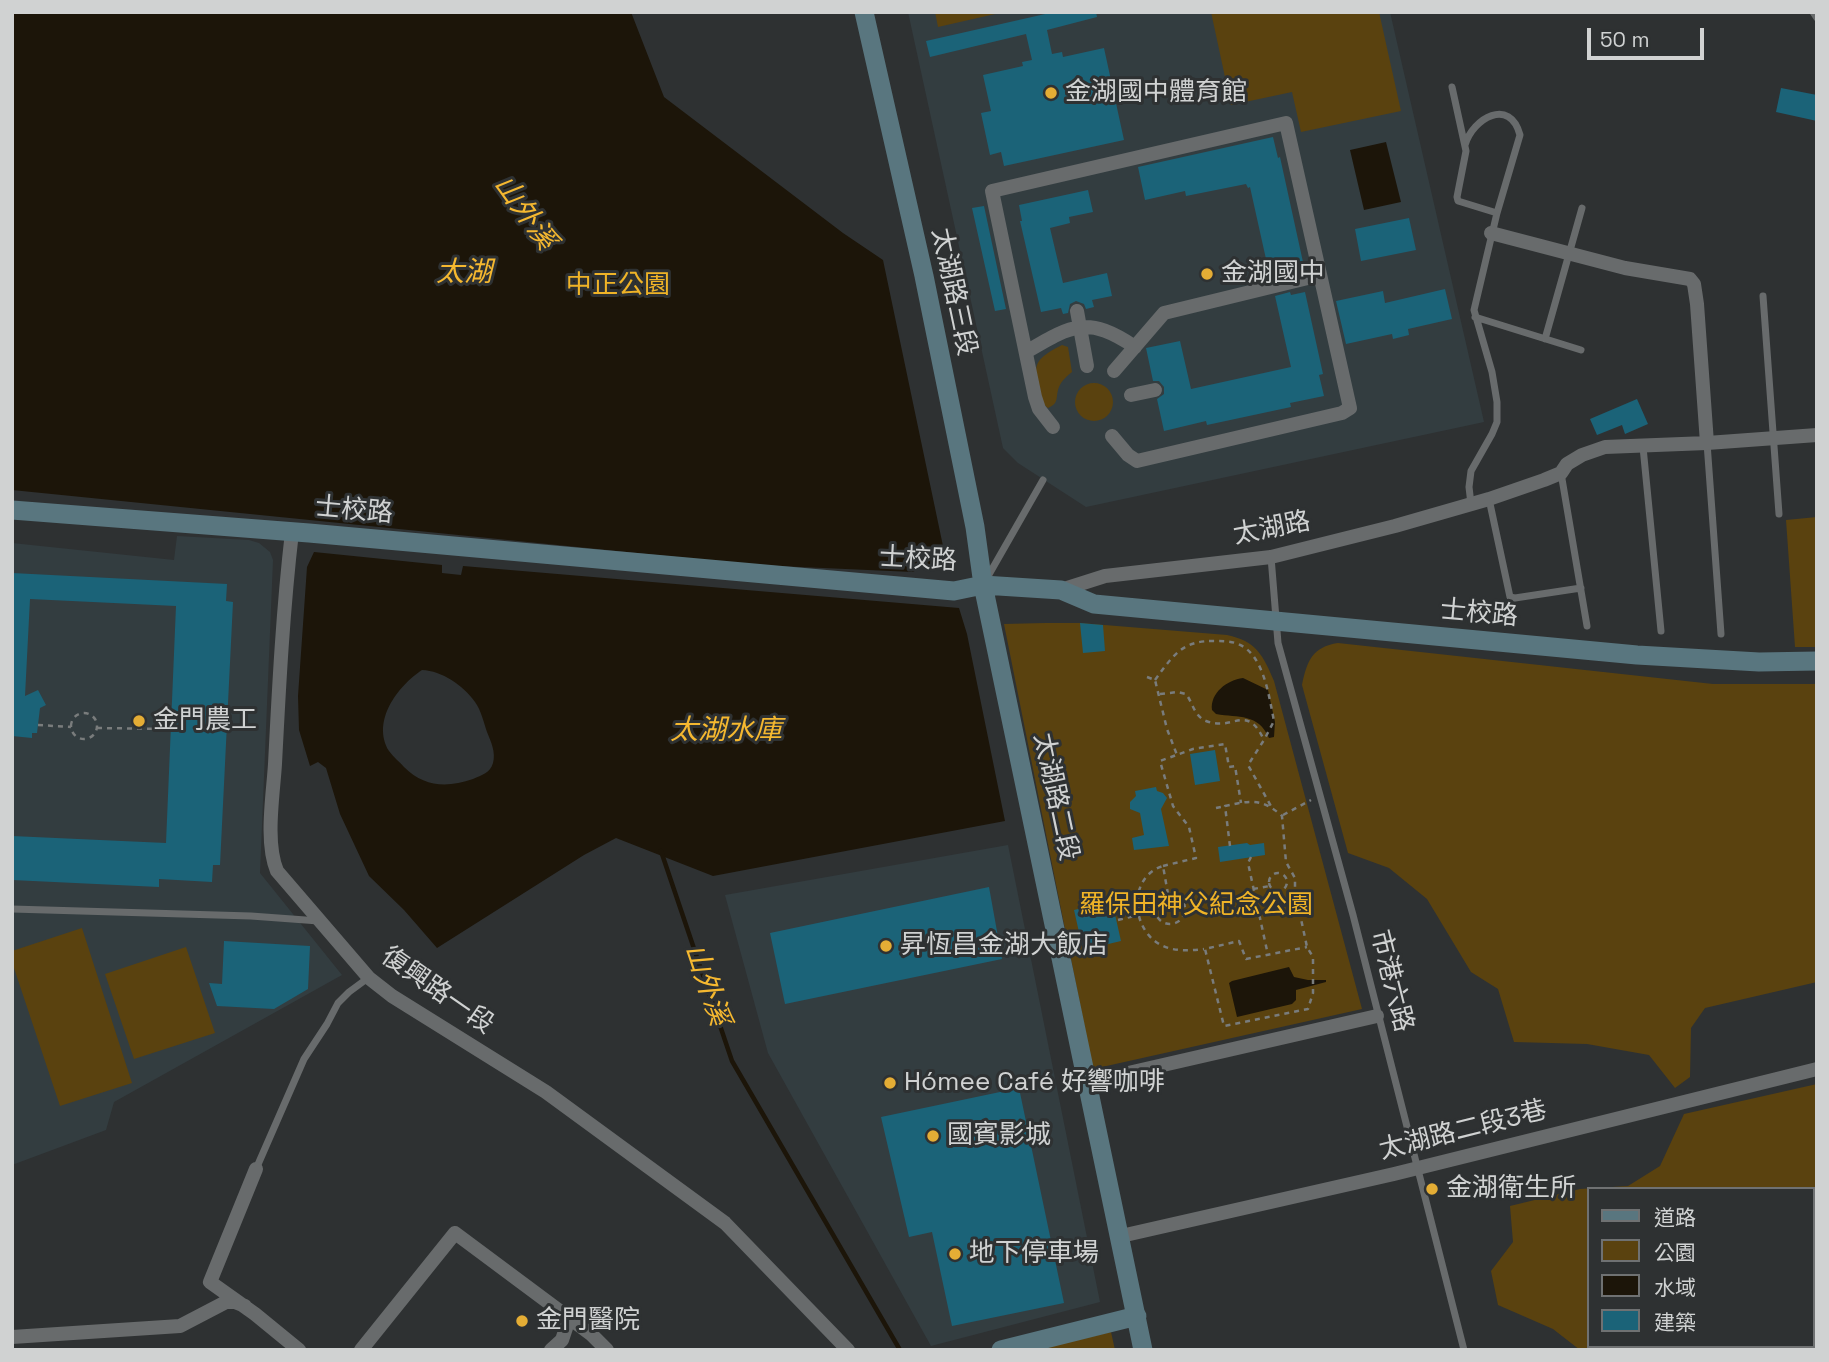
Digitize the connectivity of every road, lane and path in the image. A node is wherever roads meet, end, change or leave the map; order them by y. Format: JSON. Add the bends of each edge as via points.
{"nodes":[{"id":1,"x":864,"y":12,"type":"edge"},
{"id":2,"x":1813,"y":12,"type":"edge"},
{"id":3,"x":1817,"y":18,"type":"edge"},
{"id":4,"x":1452,"y":87,"type":"dead end"},
{"id":5,"x":1464,"y":146,"type":"junction"},
{"id":6,"x":1582,"y":208,"type":"dead end"},
{"id":7,"x":1497,"y":213,"type":"junction"},
{"id":8,"x":1491,"y":233,"type":"junction"},
{"id":9,"x":1569,"y":253,"type":"junction"},
{"id":10,"x":1320,"y":275,"type":"junction"},
{"id":11,"x":1763,"y":296,"type":"dead end"},
{"id":12,"x":1077,"y":311,"type":"dead end"},
{"id":13,"x":1475,"y":317,"type":"junction"},
{"id":14,"x":1080,"y":327,"type":"junction"},
{"id":15,"x":1545,"y":339,"type":"junction"},
{"id":16,"x":1135,"y":347,"type":"junction"},
{"id":17,"x":1581,"y":350,"type":"dead end"},
{"id":18,"x":1026,"y":352,"type":"junction"},
{"id":19,"x":1087,"y":366,"type":"dead end"},
{"id":20,"x":1114,"y":371,"type":"dead end"},
{"id":21,"x":1155,"y":390,"type":"dead end"},
{"id":22,"x":1131,"y":395,"type":"dead end"},
{"id":23,"x":1054,"y":427,"type":"dead end"},
{"id":24,"x":1817,"y":435,"type":"edge"},
{"id":25,"x":1112,"y":436,"type":"dead end"},
{"id":26,"x":1774,"y":438,"type":"junction"},
{"id":27,"x":1707,"y":443,"type":"junction"},
{"id":28,"x":1643,"y":447,"type":"junction"},
{"id":29,"x":1562,"y":473,"type":"junction"},
{"id":30,"x":1042,"y":480,"type":"dead end"},
{"id":31,"x":1489,"y":499,"type":"junction"},
{"id":32,"x":1471,"y":504,"type":"junction"},
{"id":33,"x":12,"y":510,"type":"edge"},
{"id":34,"x":1779,"y":514,"type":"dead end"},
{"id":35,"x":292,"y":532,"type":"junction"},
{"id":36,"x":1271,"y":557,"type":"junction"},
{"id":37,"x":983,"y":585,"type":"junction"},
{"id":38,"x":1581,"y":588,"type":"junction"},
{"id":39,"x":1061,"y":590,"type":"junction"},
{"id":40,"x":1277,"y":622,"type":"junction"},
{"id":41,"x":1587,"y":626,"type":"dead end"},
{"id":42,"x":1661,"y":631,"type":"dead end"},
{"id":43,"x":1721,"y":634,"type":"dead end"},
{"id":44,"x":1817,"y":661,"type":"edge"},
{"id":45,"x":1147,"y":677,"type":"dead end"},
{"id":46,"x":1155,"y":680,"type":"junction"},
{"id":47,"x":1160,"y":694,"type":"junction"},
{"id":48,"x":38,"y":725,"type":"dead end"},
{"id":49,"x":71,"y":727,"type":"junction"},
{"id":50,"x":97,"y":727,"type":"junction"},
{"id":51,"x":171,"y":729,"type":"dead end"},
{"id":52,"x":1264,"y":740,"type":"junction"},
{"id":53,"x":1177,"y":755,"type":"junction"},
{"id":54,"x":1311,"y":800,"type":"dead end"},
{"id":55,"x":1241,"y":803,"type":"junction"},
{"id":56,"x":1225,"y":806,"type":"junction"},
{"id":57,"x":1272,"y":807,"type":"junction"},
{"id":58,"x":1216,"y":808,"type":"dead end"},
{"id":59,"x":1282,"y":816,"type":"junction"},
{"id":60,"x":1230,"y":846,"type":"dead end"},
{"id":61,"x":1251,"y":858,"type":"dead end"},
{"id":62,"x":1163,"y":866,"type":"junction"},
{"id":63,"x":1270,"y":886,"type":"junction"},
{"id":64,"x":1253,"y":889,"type":"junction"},
{"id":65,"x":1168,"y":894,"type":"junction"},
{"id":66,"x":12,"y":909,"type":"edge"},
{"id":67,"x":1155,"y":911,"type":"junction"},
{"id":68,"x":1138,"y":915,"type":"junction"},
{"id":69,"x":1118,"y":920,"type":"dead end"},
{"id":70,"x":320,"y":921,"type":"junction"},
{"id":71,"x":1307,"y":947,"type":"junction"},
{"id":72,"x":1205,"y":949,"type":"junction"},
{"id":73,"x":1268,"y":955,"type":"junction"},
{"id":74,"x":369,"y":978,"type":"junction"},
{"id":75,"x":1377,"y":1016,"type":"junction"},
{"id":76,"x":1817,"y":1069,"type":"edge"},
{"id":77,"x":1089,"y":1082,"type":"junction"},
{"id":78,"x":1416,"y":1168,"type":"junction"},
{"id":79,"x":256,"y":1169,"type":"joint"},
{"id":80,"x":1121,"y":1236,"type":"junction"},
{"id":81,"x":210,"y":1282,"type":"junction"},
{"id":82,"x":245,"y":1306,"type":"junction"},
{"id":83,"x":1136,"y":1316,"type":"junction"},
{"id":84,"x":569,"y":1319,"type":"junction"},
{"id":85,"x":192,"y":1321,"type":"junction"},
{"id":86,"x":12,"y":1337,"type":"edge"},
{"id":87,"x":299,"y":1350,"type":"edge"},
{"id":88,"x":360,"y":1350,"type":"edge"},
{"id":89,"x":551,"y":1350,"type":"edge"},
{"id":90,"x":607,"y":1350,"type":"edge"},
{"id":91,"x":848,"y":1350,"type":"edge"},
{"id":92,"x":1001,"y":1350,"type":"edge"},
{"id":93,"x":1143,"y":1350,"type":"edge"},
{"id":94,"x":1464,"y":1350,"type":"edge"}],
"edges":[{"from":1,"to":37,"type":"street","name":"太湖路三段","via":[[926,289]]},
{"from":2,"to":3,"type":"lane"},
{"from":4,"to":5,"type":"lane"},
{"from":5,"to":7,"type":"lane","via":[[1458,201]]},
{"from":5,"to":7,"type":"lane","via":[[1468,133],[1489,116],[1510,117],[1517,125],[1520,135]]},
{"from":6,"to":9,"type":"lane"},
{"from":7,"to":8,"type":"lane"},
{"from":8,"to":9,"type":"street"},
{"from":8,"to":13,"type":"lane"},
{"from":9,"to":15,"type":"lane"},
{"from":9,"to":27,"type":"street","via":[[1690,279],[1694,284]]},
{"from":10,"to":16,"type":"street","via":[[1164,313]]},
{"from":10,"to":18,"type":"street","via":[[1286,123],[992,191]]},
{"from":10,"to":25,"type":"street","via":[[1350,408],[1137,461]]},
{"from":11,"to":26,"type":"lane"},
{"from":12,"to":14,"type":"street"},
{"from":13,"to":15,"type":"lane"},
{"from":13,"to":32,"type":"lane","via":[[1492,372],[1497,422],[1471,471]]},
{"from":14,"to":16,"type":"street","via":[[1113,332]]},
{"from":14,"to":18,"type":"street"},
{"from":14,"to":19,"type":"street"},
{"from":15,"to":17,"type":"lane"},
{"from":16,"to":20,"type":"street"},
{"from":18,"to":23,"type":"street","via":[[1039,409]]},
{"from":21,"to":22,"type":"street"},
{"from":24,"to":26,"type":"street","name":"太湖路"},
{"from":26,"to":27,"type":"street","name":"太湖路"},
{"from":26,"to":34,"type":"lane"},
{"from":27,"to":28,"type":"street","name":"太湖路"},
{"from":27,"to":43,"type":"lane"},
{"from":28,"to":29,"type":"street","name":"太湖路","via":[[1605,447],[1567,464]]},
{"from":28,"to":42,"type":"lane"},
{"from":29,"to":31,"type":"street","name":"太湖路"},
{"from":29,"to":38,"type":"lane"},
{"from":30,"to":37,"type":"lane"},
{"from":31,"to":32,"type":"street","name":"太湖路"},
{"from":31,"to":38,"type":"lane","via":[[1510,597]]},
{"from":32,"to":36,"type":"street","name":"太湖路"},
{"from":33,"to":35,"type":"street","name":"士校路"},
{"from":35,"to":37,"type":"street","name":"士校路","via":[[954,592]]},
{"from":35,"to":70,"type":"street","name":"復興路一段","via":[[278,701],[273,860],[277,871]]},
{"from":36,"to":39,"type":"street","name":"太湖路","via":[[1105,576]]},
{"from":36,"to":40,"type":"lane","name":"市港六路"},
{"from":37,"to":39,"type":"street","name":"士校路"},
{"from":37,"to":77,"type":"street","name":"太湖路二段"},
{"from":38,"to":41,"type":"lane"},
{"from":39,"to":40,"type":"street","name":"士校路","via":[[1094,604]]},
{"from":40,"to":44,"type":"street","name":"士校路","via":[[1637,655]]},
{"from":40,"to":75,"type":"lane","name":"市港六路","via":[[1278,643]]},
{"from":45,"to":46,"type":"path"},
{"from":46,"to":47,"type":"path"},
{"from":46,"to":52,"type":"path","via":[[1184,647],[1199,640],[1244,647],[1266,683],[1274,720]]},
{"from":47,"to":52,"type":"path","via":[[1186,694],[1205,721],[1251,720]]},
{"from":47,"to":53,"type":"path"},
{"from":48,"to":49,"type":"path"},
{"from":49,"to":50,"type":"path","via":[[82,739],[91,738]]},
{"from":49,"to":50,"type":"path","via":[[74,718],[85,713],[93,716]]},
{"from":50,"to":51,"type":"path"},
{"from":52,"to":57,"type":"path","via":[[1248,765]]},
{"from":53,"to":55,"type":"path","via":[[1225,744]]},
{"from":53,"to":62,"type":"path","via":[[1160,761],[1173,806],[1189,827],[1196,858]]},
{"from":54,"to":59,"type":"path"},
{"from":55,"to":56,"type":"path"},
{"from":55,"to":57,"type":"path","via":[[1252,799]]},
{"from":56,"to":58,"type":"path"},
{"from":56,"to":60,"type":"path"},
{"from":57,"to":59,"type":"path"},
{"from":59,"to":71,"type":"path","via":[[1286,862],[1295,878]]},
{"from":61,"to":64,"type":"path"},
{"from":62,"to":65,"type":"path"},
{"from":62,"to":68,"type":"path","via":[[1156,868],[1139,890]]},
{"from":63,"to":63,"type":"path","via":[[1281,891],[1287,879],[1275,874]]},
{"from":63,"to":64,"type":"path"},
{"from":64,"to":73,"type":"path"},
{"from":65,"to":67,"type":"path","via":[[1156,902]]},
{"from":65,"to":67,"type":"path","via":[[1181,899],[1182,917],[1169,924]]},
{"from":66,"to":70,"type":"lane"},
{"from":67,"to":68,"type":"path"},
{"from":68,"to":69,"type":"path"},
{"from":68,"to":72,"type":"path","via":[[1157,943],[1188,951]]},
{"from":70,"to":74,"type":"street","name":"復興路一段"},
{"from":71,"to":72,"type":"path","via":[[1313,957],[1308,1009],[1224,1026]]},
{"from":71,"to":73,"type":"path"},
{"from":72,"to":73,"type":"path","via":[[1239,941],[1246,959]]},
{"from":74,"to":79,"type":"lane","via":[[338,1003],[304,1059]]},
{"from":74,"to":91,"type":"street","name":"復興路一段","via":[[546,1092],[725,1223]]},
{"from":75,"to":77,"type":"street"},
{"from":75,"to":78,"type":"lane","name":"市港六路"},
{"from":76,"to":78,"type":"street","name":"太湖路二段3巷"},
{"from":77,"to":80,"type":"street","name":"太湖路二段"},
{"from":78,"to":80,"type":"street","name":"太湖路二段3巷"},
{"from":78,"to":94,"type":"lane","name":"市港六路"},
{"from":79,"to":81,"type":"street"},
{"from":80,"to":83,"type":"street","name":"太湖路二段"},
{"from":81,"to":82,"type":"street"},
{"from":81,"to":85,"type":"street","via":[[206,1303]]},
{"from":82,"to":85,"type":"street","via":[[226,1302]]},
{"from":82,"to":87,"type":"street"},
{"from":83,"to":92,"type":"street"},
{"from":83,"to":93,"type":"street","name":"太湖路二段"},
{"from":84,"to":88,"type":"street","via":[[455,1233]]},
{"from":84,"to":89,"type":"street","via":[[562,1340]]},
{"from":84,"to":90,"type":"street"},
{"from":85,"to":86,"type":"street","via":[[169,1327]]}]}
